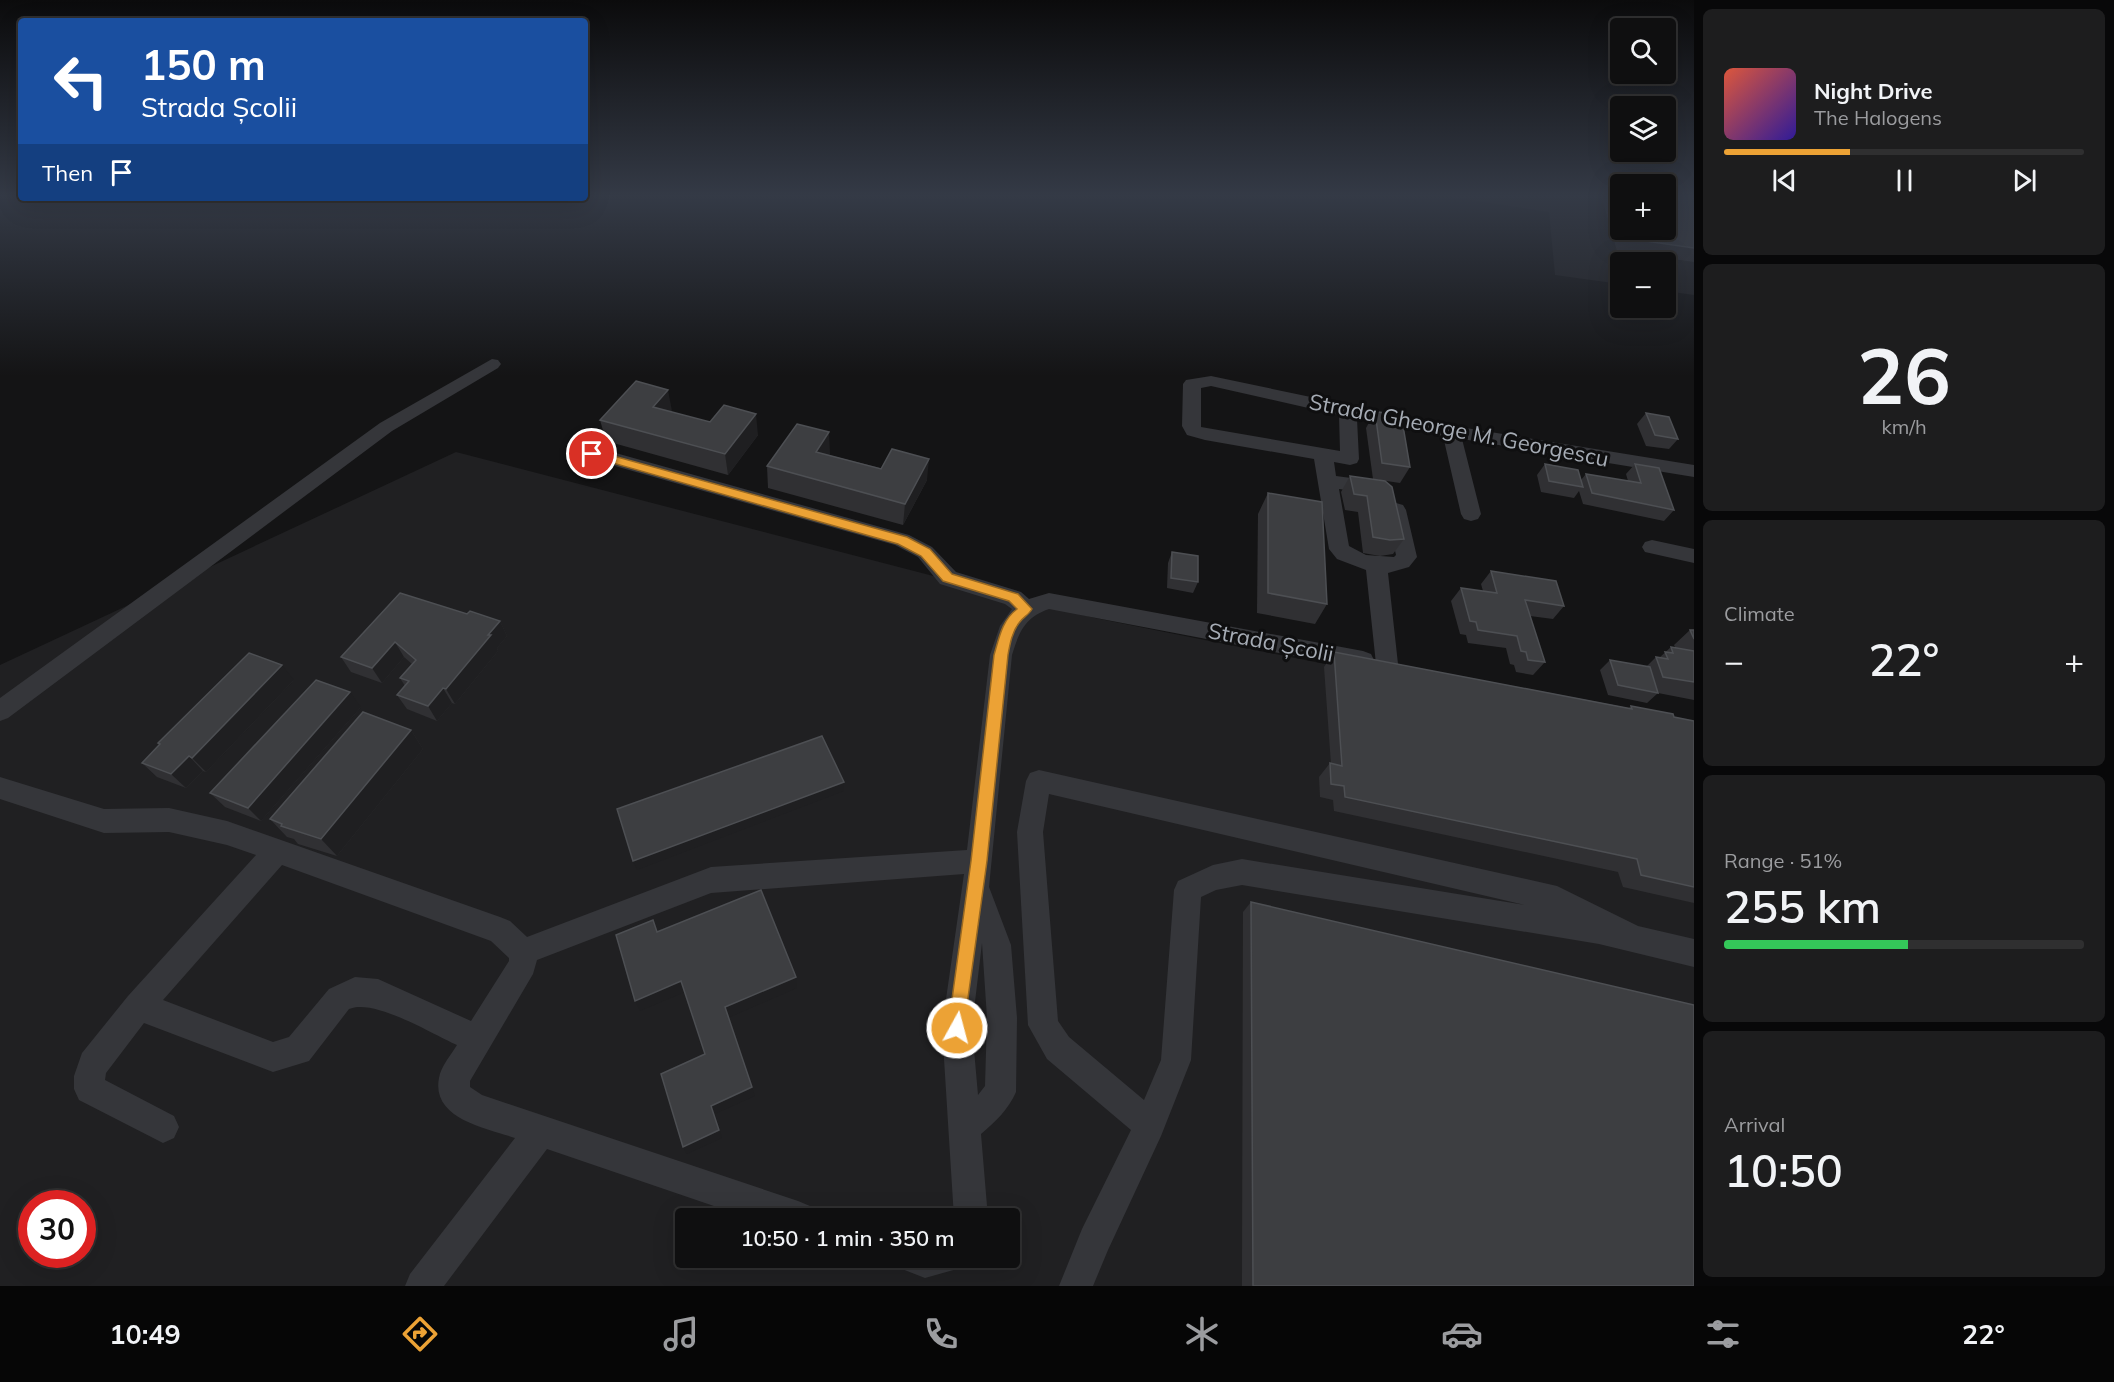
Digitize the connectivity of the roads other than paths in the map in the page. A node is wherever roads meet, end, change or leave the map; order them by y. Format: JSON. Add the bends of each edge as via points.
{"nodes":[{"id":1,"x":492,"y":364,"type":"dead end"},
{"id":2,"x":1348,"y":412,"type":"junction"},
{"id":3,"x":1451,"y":431,"type":"junction"},
{"id":4,"x":587,"y":451,"type":"dead end"},
{"id":5,"x":1323,"y":454,"type":"junction"},
{"id":6,"x":1694,"y":471,"type":"edge"},
{"id":7,"x":1327,"y":481,"type":"junction"},
{"id":8,"x":1472,"y":514,"type":"dead end"},
{"id":9,"x":1652,"y":547,"type":"dead end"},
{"id":10,"x":1694,"y":556,"type":"edge"},
{"id":11,"x":1377,"y":570,"type":"dead end"},
{"id":12,"x":1026,"y":609,"type":"junction"},
{"id":13,"x":1387,"y":664,"type":"junction"},
{"id":14,"x":1410,"y":669,"type":"edge"},
{"id":15,"x":0,"y":711,"type":"edge"},
{"id":16,"x":0,"y":788,"type":"edge"},
{"id":17,"x":278,"y":850,"type":"junction"},
{"id":18,"x":977,"y":874,"type":"junction"},
{"id":19,"x":1633,"y":938,"type":"junction"},
{"id":20,"x":523,"y":952,"type":"junction"},
{"id":21,"x":1694,"y":953,"type":"edge"},
{"id":22,"x":138,"y":1006,"type":"junction"},
{"id":23,"x":477,"y":1039,"type":"junction"},
{"id":24,"x":1150,"y":1125,"type":"junction"},
{"id":25,"x":163,"y":1127,"type":"dead end"},
{"id":26,"x":963,"y":1128,"type":"junction"},
{"id":27,"x":540,"y":1131,"type":"junction"},
{"id":28,"x":768,"y":1208,"type":"edge"},
{"id":29,"x":970,"y":1208,"type":"edge"},
{"id":30,"x":422,"y":1286,"type":"edge"},
{"id":31,"x":1076,"y":1286,"type":"edge"}],
"edges":[{"from":1,"to":15,"type":"street","via":[[386,427]]},
{"from":2,"to":3,"type":"street","name":"Strada Gheorge M. Georgescu"},
{"from":2,"to":5,"type":"street","via":[[1350,459]]},
{"from":2,"to":5,"type":"street","name":"Strada Gheorge M. Georgescu","via":[[1225,384],[1192,384],[1194,431]]},
{"from":3,"to":6,"type":"street","name":"Strada Gheorge M. Georgescu"},
{"from":3,"to":8,"type":"street"},
{"from":4,"to":12,"type":"street","via":[[902,540],[925,552],[948,578],[1013,598]]},
{"from":5,"to":7,"type":"street"},
{"from":7,"to":7,"type":"street","via":[[1343,554],[1360,562],[1397,566],[1404,563],[1407,558],[1389,492]]},
{"from":9,"to":10,"type":"street"},
{"from":11,"to":13,"type":"street"},
{"from":12,"to":13,"type":"street","name":"Strada Școlii","via":[[1049,601],[1080,604]]},
{"from":12,"to":18,"type":"street","via":[[1015,618],[1001,655]]},
{"from":13,"to":14,"type":"street","name":"Strada Școlii"},
{"from":16,"to":17,"type":"street","via":[[104,821],[169,820]]},
{"from":17,"to":20,"type":"street","via":[[500,931]]},
{"from":17,"to":22,"type":"street"},
{"from":18,"to":20,"type":"street","via":[[711,880]]},
{"from":18,"to":26,"type":"street","via":[[957,1028]]},
{"from":18,"to":26,"type":"street","via":[[997,945],[1002,1018],[1000,1092]]},
{"from":19,"to":21,"type":"street"},
{"from":19,"to":24,"type":"street","via":[[1242,872],[1213,878],[1188,890],[1176,1060]]},
{"from":19,"to":24,"type":"street","via":[[1557,899],[1038,781],[1030,839],[1043,1025],[1058,1048]]},
{"from":20,"to":23,"type":"street","via":[[523,964]]},
{"from":22,"to":23,"type":"street","via":[[273,1057],[298,1050],[339,999],[355,992],[378,994]]},
{"from":22,"to":25,"type":"street","via":[[93,1064],[90,1089]]},
{"from":23,"to":27,"type":"street","via":[[454,1078],[455,1096],[474,1108]]},
{"from":24,"to":31,"type":"street"},
{"from":26,"to":29,"type":"street"},
{"from":27,"to":28,"type":"street"},
{"from":27,"to":30,"type":"street"}]}
